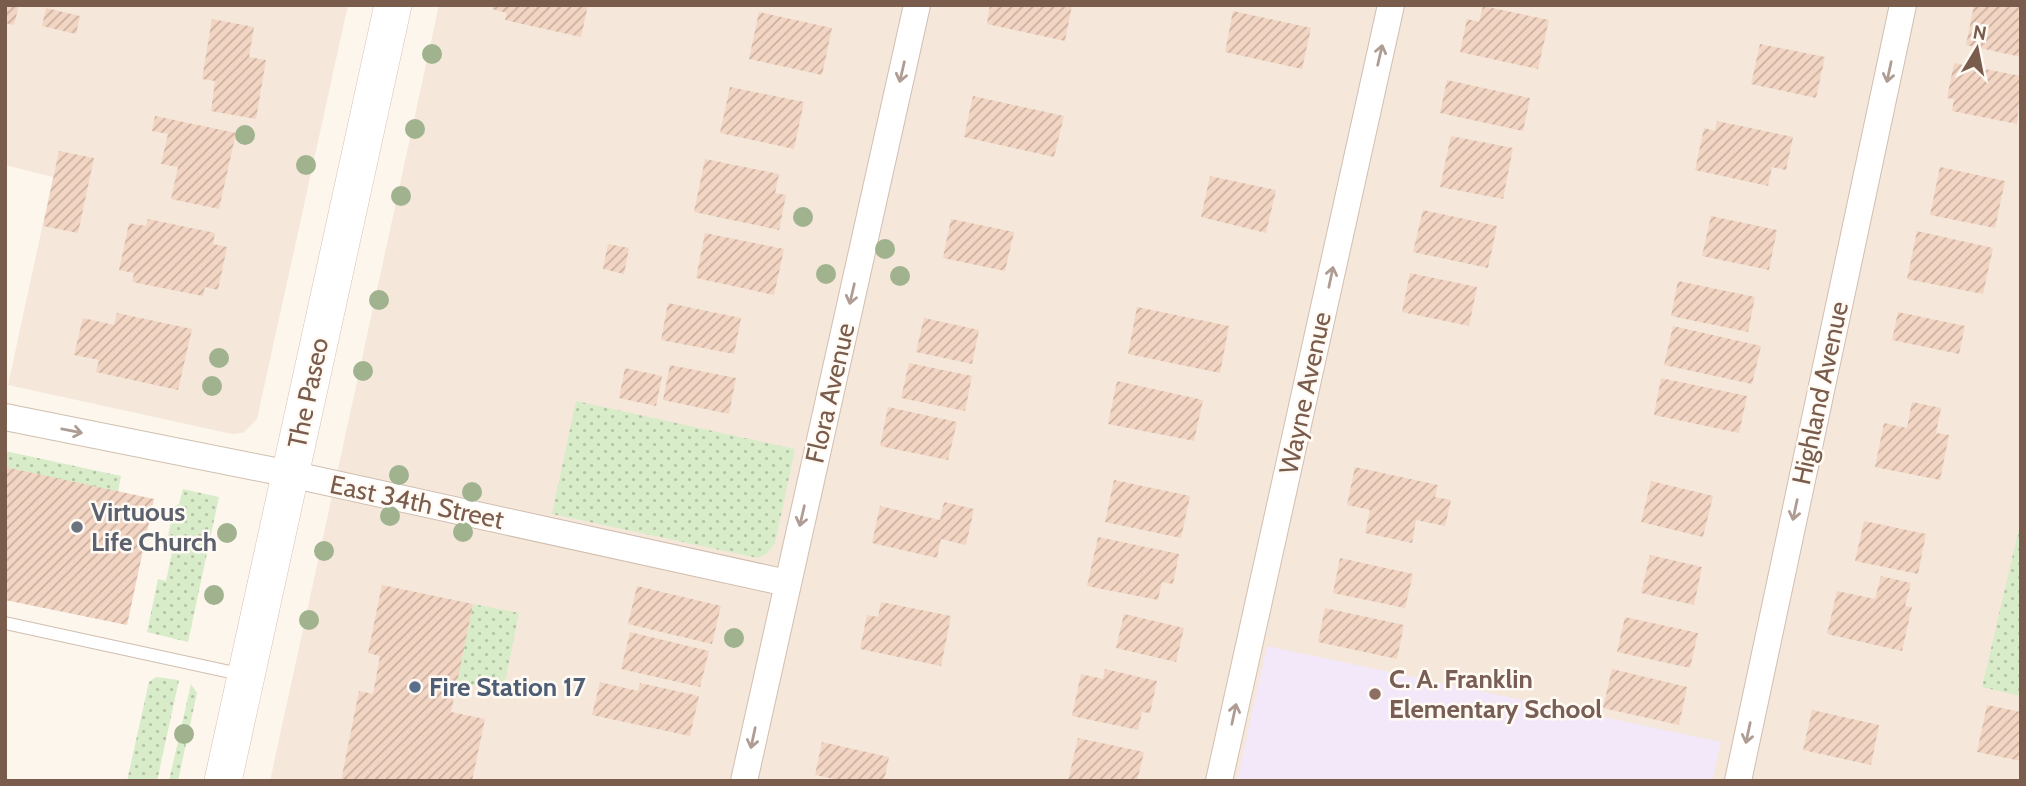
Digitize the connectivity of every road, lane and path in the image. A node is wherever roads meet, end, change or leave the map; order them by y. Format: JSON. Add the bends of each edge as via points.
{"nodes":[{"id":1,"x":393,"y":5,"type":"edge"},
{"id":2,"x":917,"y":5,"type":"edge"},
{"id":3,"x":1391,"y":5,"type":"edge"},
{"id":4,"x":1903,"y":5,"type":"edge"},
{"id":5,"x":5,"y":417,"type":"edge"},
{"id":6,"x":290,"y":474,"type":"junction"},
{"id":7,"x":787,"y":583,"type":"junction"},
{"id":8,"x":5,"y":623,"type":"edge"},
{"id":9,"x":246,"y":676,"type":"junction"},
{"id":10,"x":223,"y":781,"type":"edge"},
{"id":11,"x":744,"y":781,"type":"edge"},
{"id":12,"x":1219,"y":781,"type":"edge"},
{"id":13,"x":1738,"y":781,"type":"edge"}],
"edges":[{"from":1,"to":6,"type":"main road","name":"The Paseo"},
{"from":2,"to":7,"type":"street","name":"Flora Avenue","one_way":true},
{"from":12,"to":3,"type":"street","name":"Wayne Avenue","one_way":true},
{"from":4,"to":13,"type":"street","name":"Highland Avenue","one_way":true},
{"from":5,"to":6,"type":"street","name":"East 34th Street","one_way":true},
{"from":6,"to":7,"type":"street","name":"East 34th Street"},
{"from":6,"to":9,"type":"main road","name":"The Paseo"},
{"from":7,"to":11,"type":"street","name":"Flora Avenue","one_way":true},
{"from":8,"to":9,"type":"lane"},
{"from":9,"to":10,"type":"main road","name":"The Paseo"}]}
